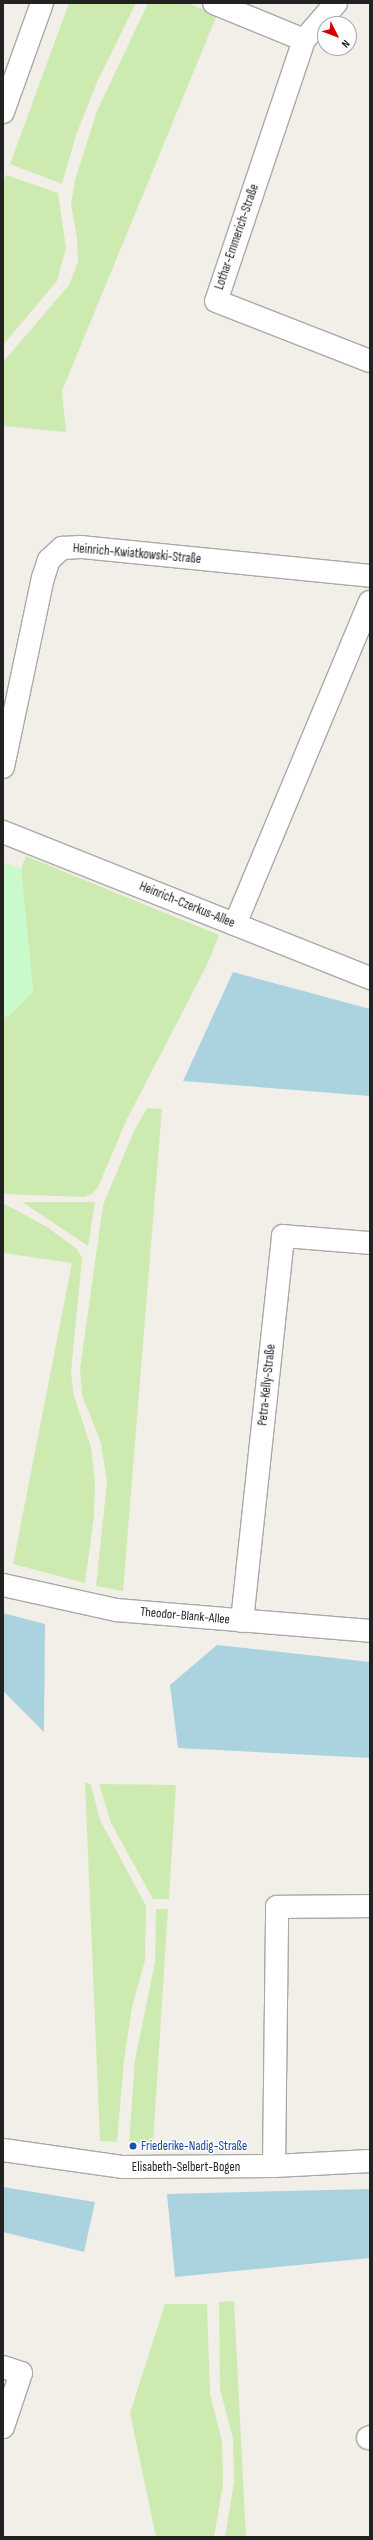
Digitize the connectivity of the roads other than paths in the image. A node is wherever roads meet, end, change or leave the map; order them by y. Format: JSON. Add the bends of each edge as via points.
{"nodes":[{"id":1,"x":42,"y":3,"type":"edge"},
{"id":2,"x":214,"y":3,"type":"edge"},
{"id":3,"x":336,"y":3,"type":"edge"},
{"id":4,"x":304,"y":40,"type":"junction"},
{"id":5,"x":3,"y":112,"type":"edge"},
{"id":6,"x":370,"y":361,"type":"edge"},
{"id":7,"x":370,"y":576,"type":"edge"},
{"id":8,"x":370,"y":602,"type":"edge"},
{"id":9,"x":3,"y":768,"type":"edge"},
{"id":10,"x":3,"y":832,"type":"edge"},
{"id":11,"x":235,"y":924,"type":"junction"},
{"id":12,"x":370,"y":978,"type":"edge"},
{"id":13,"x":370,"y":1243,"type":"edge"},
{"id":14,"x":3,"y":1585,"type":"edge"},
{"id":15,"x":242,"y":1620,"type":"junction"},
{"id":16,"x":370,"y":1631,"type":"edge"},
{"id":17,"x":370,"y":1906,"type":"edge"},
{"id":18,"x":3,"y":2150,"type":"edge"},
{"id":19,"x":370,"y":2161,"type":"edge"},
{"id":20,"x":274,"y":2166,"type":"junction"},
{"id":21,"x":3,"y":2367,"type":"edge"},
{"id":22,"x":3,"y":2427,"type":"edge"}],
"edges":[{"from":1,"to":5,"type":"street"},
{"from":2,"to":4,"type":"street"},
{"from":3,"to":4,"type":"street","name":"Lothar-Emmerich-Straße"},
{"from":4,"to":6,"type":"street","name":"Lothar-Emmerich-Straße","via":[[216,300]]},
{"from":7,"to":9,"type":"street","name":"Heinrich-Kwiatkowski-Straße","via":[[81,547],[62,548],[49,560],[43,578]]},
{"from":8,"to":11,"type":"street"},
{"from":10,"to":11,"type":"street","name":"Heinrich-Czerkus-Allee"},
{"from":11,"to":12,"type":"street","name":"Heinrich-Czerkus-Allee"},
{"from":13,"to":15,"type":"street","name":"Petra-Kelly-Straße","via":[[282,1236]]},
{"from":14,"to":15,"type":"street","name":"Theodor-Blank-Allee","via":[[116,1610]]},
{"from":15,"to":16,"type":"street","name":"Theodor-Blank-Allee"},
{"from":17,"to":20,"type":"street","via":[[277,1906]]},
{"from":18,"to":20,"type":"street","name":"Elisabeth-Selbert-Bogen","via":[[122,2167]]},
{"from":19,"to":20,"type":"street","name":"Elisabeth-Selbert-Bogen"},
{"from":21,"to":22,"type":"street","via":[[21,2373]]}]}
